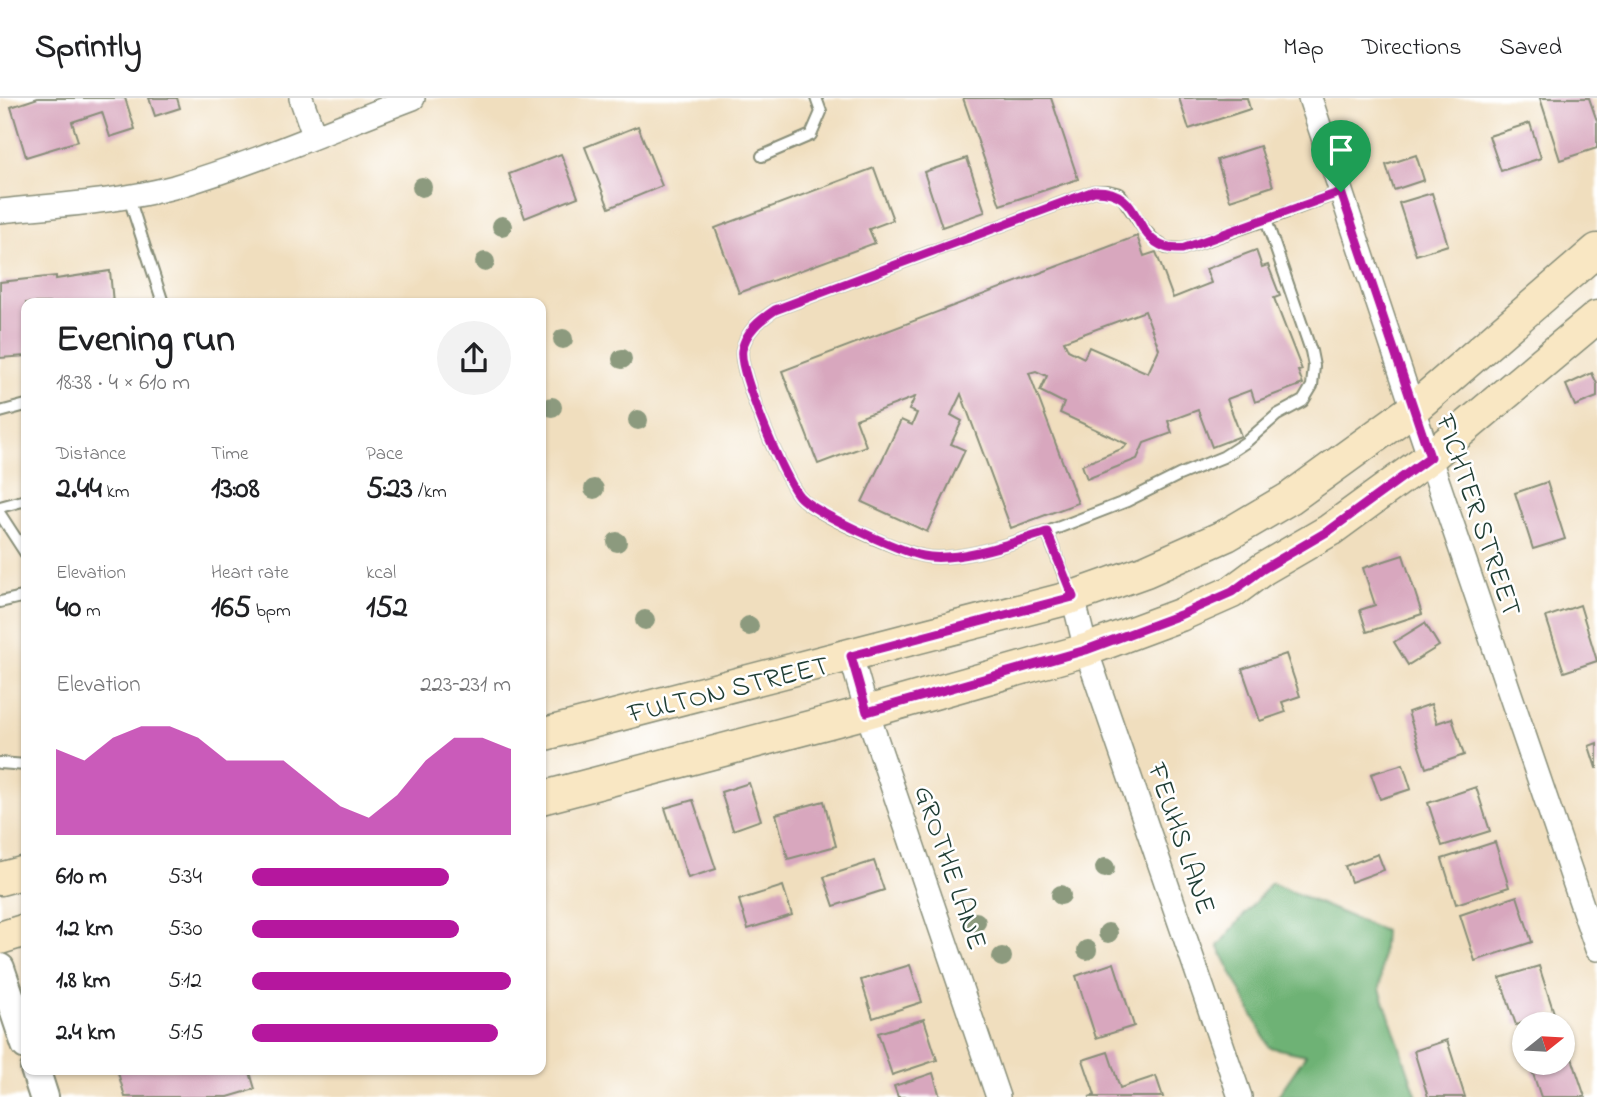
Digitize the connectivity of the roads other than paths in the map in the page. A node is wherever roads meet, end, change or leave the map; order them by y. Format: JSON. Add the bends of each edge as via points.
{"nodes":[{"id":1,"x":301,"y":98,"type":"edge"},
{"id":2,"x":413,"y":98,"type":"edge"},
{"id":3,"x":816,"y":98,"type":"edge"},
{"id":4,"x":1310,"y":98,"type":"edge"},
{"id":5,"x":314,"y":135,"type":"junction"},
{"id":6,"x":762,"y":156,"type":"dead end"},
{"id":7,"x":1341,"y":192,"type":"junction"},
{"id":8,"x":128,"y":195,"type":"junction"},
{"id":9,"x":0,"y":211,"type":"edge"},
{"id":10,"x":1266,"y":220,"type":"junction"},
{"id":11,"x":1597,"y":250,"type":"edge"},
{"id":12,"x":161,"y":298,"type":"edge"},
{"id":13,"x":1597,"y":317,"type":"edge"},
{"id":14,"x":21,"y":406,"type":"edge"},
{"id":15,"x":1413,"y":409,"type":"junction"},
{"id":16,"x":0,"y":412,"type":"edge"},
{"id":17,"x":1430,"y":457,"type":"junction"},
{"id":18,"x":21,"y":501,"type":"edge"},
{"id":19,"x":0,"y":507,"type":"edge"},
{"id":20,"x":0,"y":514,"type":"edge"},
{"id":21,"x":1047,"y":532,"type":"junction"},
{"id":22,"x":21,"y":546,"type":"edge"},
{"id":23,"x":21,"y":597,"type":"edge"},
{"id":24,"x":1073,"y":597,"type":"junction"},
{"id":25,"x":0,"y":602,"type":"edge"},
{"id":26,"x":1086,"y":650,"type":"junction"},
{"id":27,"x":851,"y":656,"type":"junction"},
{"id":28,"x":867,"y":712,"type":"junction"},
{"id":29,"x":546,"y":734,"type":"edge"},
{"id":30,"x":0,"y":763,"type":"edge"},
{"id":31,"x":21,"y":765,"type":"edge"},
{"id":32,"x":546,"y":797,"type":"edge"},
{"id":33,"x":21,"y":873,"type":"edge"},
{"id":34,"x":0,"y":878,"type":"edge"},
{"id":35,"x":1588,"y":896,"type":"edge"},
{"id":36,"x":21,"y":932,"type":"edge"},
{"id":37,"x":0,"y":938,"type":"edge"},
{"id":38,"x":1597,"y":949,"type":"edge"},
{"id":39,"x":0,"y":968,"type":"edge"},
{"id":40,"x":21,"y":1030,"type":"edge"},
{"id":41,"x":37,"y":1075,"type":"edge"},
{"id":42,"x":44,"y":1097,"type":"edge"},
{"id":43,"x":998,"y":1097,"type":"edge"},
{"id":44,"x":1240,"y":1097,"type":"edge"}],
"edges":[{"from":1,"to":5,"type":"street"},
{"from":2,"to":5,"type":"street"},
{"from":3,"to":6,"type":"lane","via":[[821,112],[811,135]]},
{"from":4,"to":7,"type":"street","name":"FICHTER STREET"},
{"from":5,"to":8,"type":"street","via":[[172,187]]},
{"from":7,"to":10,"type":"lane"},
{"from":7,"to":15,"type":"street","name":"FICHTER STREET"},
{"from":8,"to":9,"type":"street"},
{"from":8,"to":12,"type":"lane"},
{"from":10,"to":21,"type":"lane","via":[[1312,358],[1312,386],[1303,401],[1223,457]]},
{"from":10,"to":21,"type":"lane","via":[[1182,249],[1166,248],[1143,228],[1120,194],[1094,191],[775,310],[758,320],[748,334],[741,362],[746,380],[788,478],[800,497],[821,512],[925,556],[982,551]]},
{"from":11,"to":15,"type":"main road","name":"FULTON STREET"},
{"from":13,"to":17,"type":"main road","name":"FULTON STREET"},
{"from":14,"to":16,"type":"lane"},
{"from":15,"to":17,"type":"street","name":"FICHTER STREET"},
{"from":15,"to":24,"type":"main road","name":"FULTON STREET","via":[[1290,498],[1227,535]]},
{"from":17,"to":26,"type":"main road","name":"FULTON STREET","via":[[1330,530],[1232,592]]},
{"from":17,"to":35,"type":"street","name":"FICHTER STREET"},
{"from":18,"to":19,"type":"lane"},
{"from":20,"to":22,"type":"lane"},
{"from":21,"to":24,"type":"lane"},
{"from":23,"to":25,"type":"lane"},
{"from":24,"to":26,"type":"street","name":"FEUHS LANE"},
{"from":24,"to":27,"type":"main road","name":"FULTON STREET"},
{"from":26,"to":28,"type":"main road","name":"FULTON STREET"},
{"from":26,"to":44,"type":"street","name":"FEUHS LANE"},
{"from":27,"to":28,"type":"street","name":"GROTHE LANE"},
{"from":27,"to":29,"type":"main road","name":"FULTON STREET"},
{"from":28,"to":32,"type":"main road","name":"FULTON STREET"},
{"from":28,"to":43,"type":"street","name":"GROTHE LANE"},
{"from":30,"to":31,"type":"lane"},
{"from":33,"to":34,"type":"main road"},
{"from":35,"to":38,"type":"street","name":"FICHTER STREET"},
{"from":36,"to":37,"type":"main road"},
{"from":39,"to":40,"type":"street"},
{"from":41,"to":42,"type":"street"}]}
